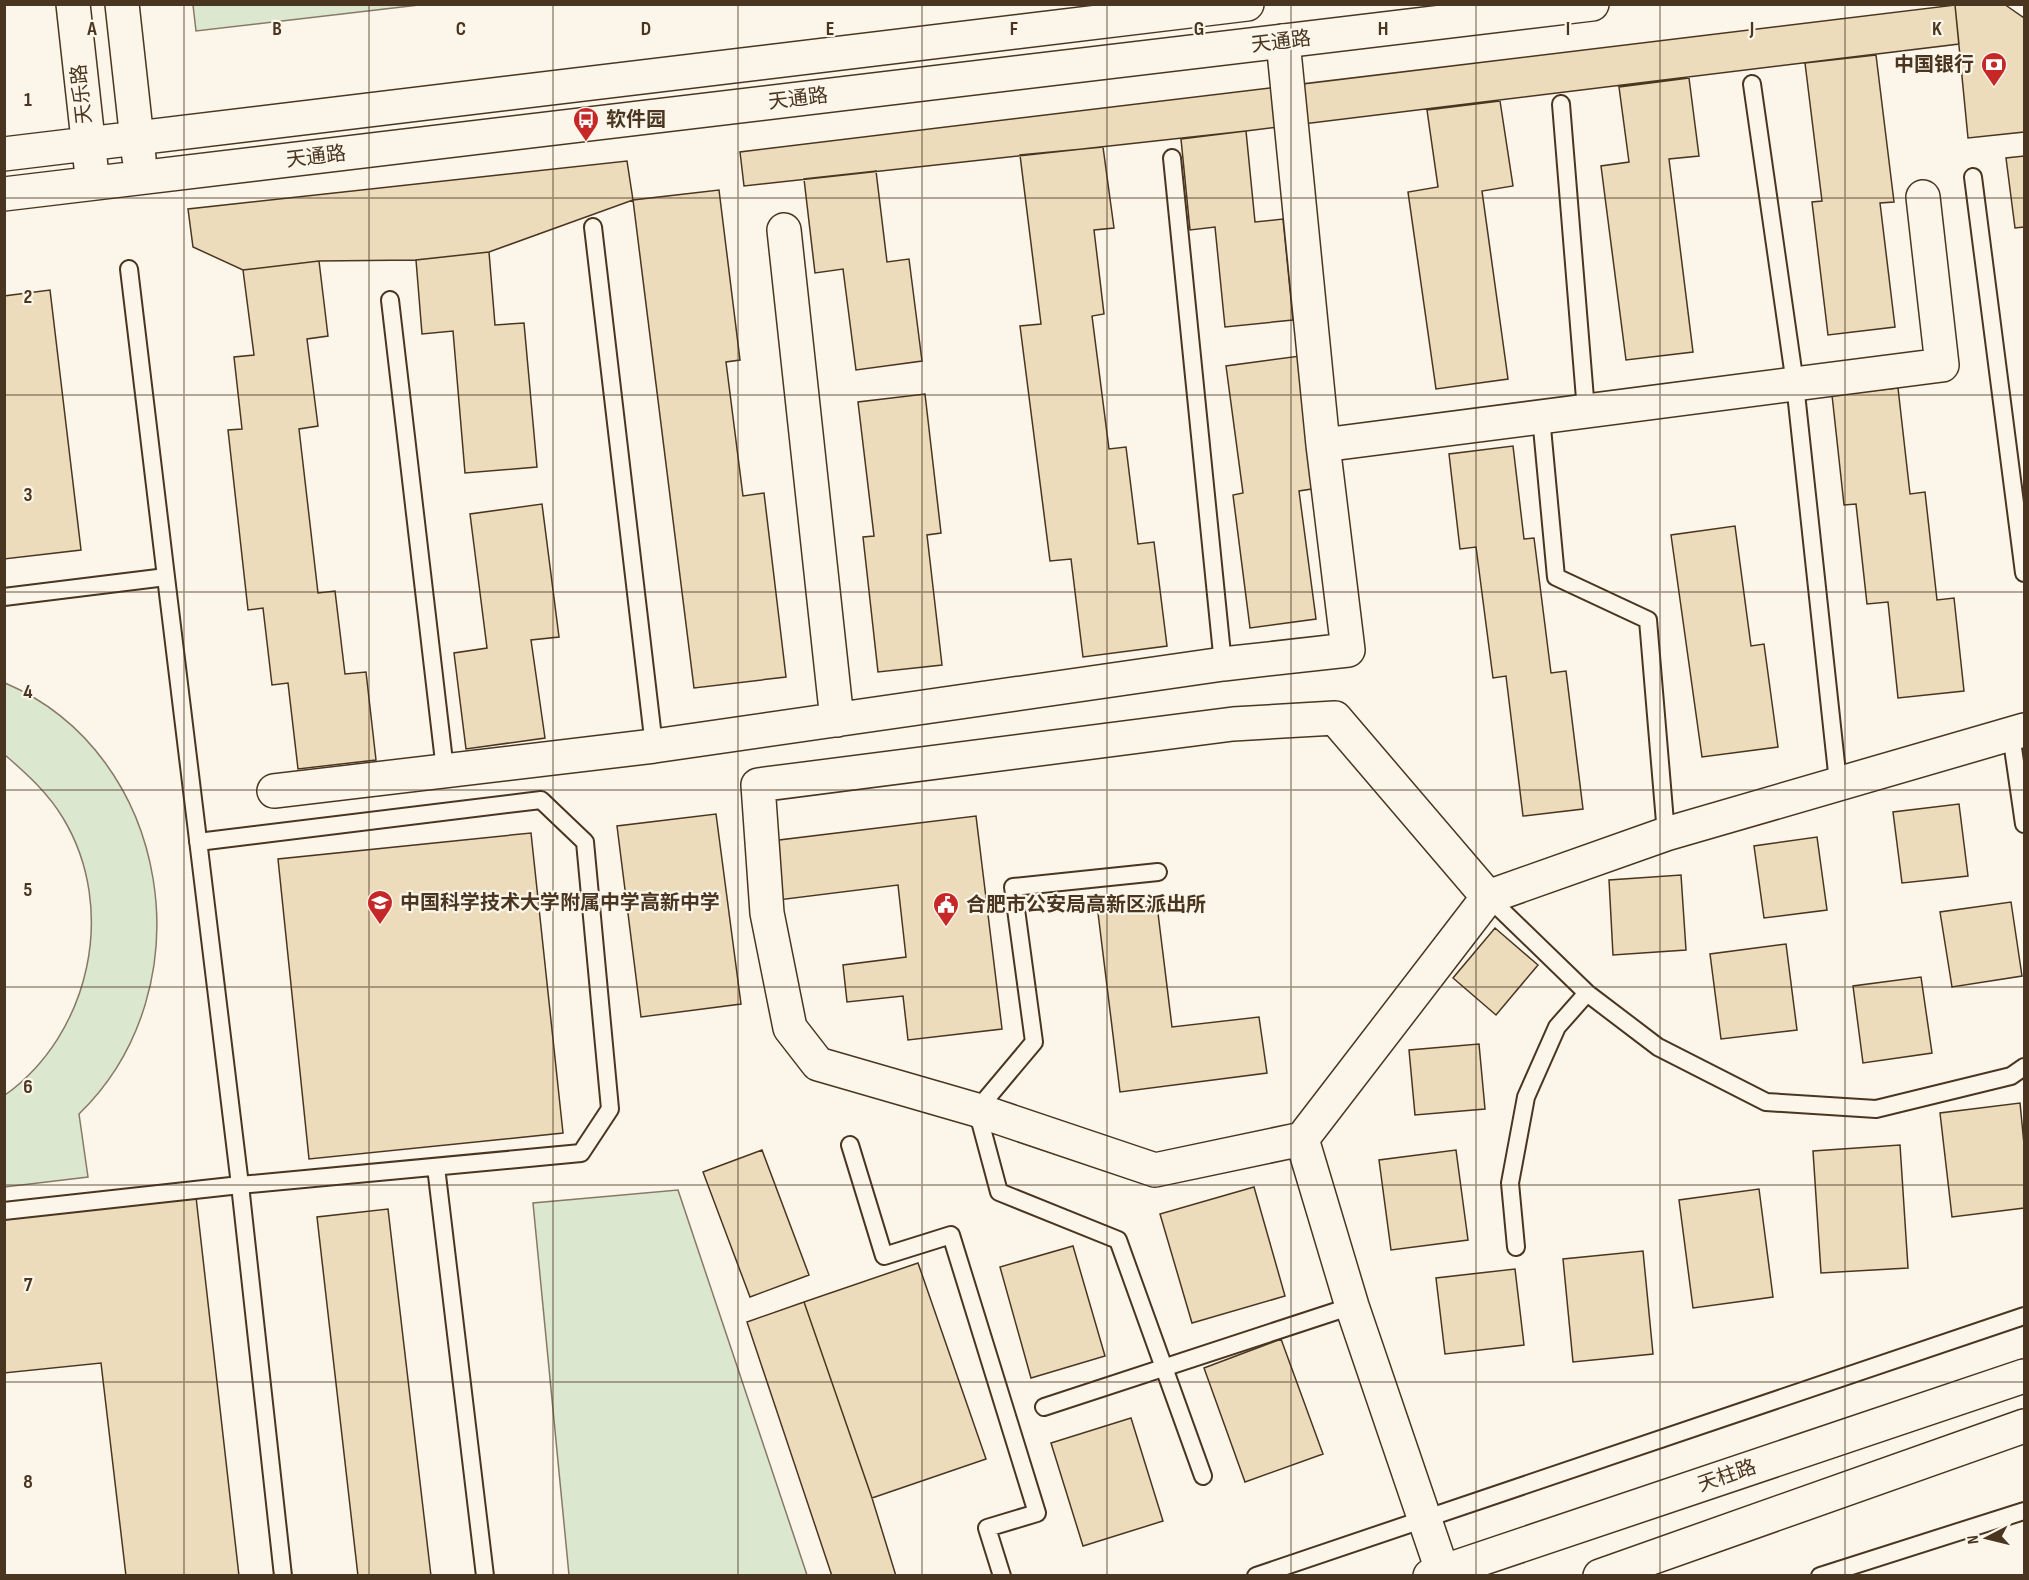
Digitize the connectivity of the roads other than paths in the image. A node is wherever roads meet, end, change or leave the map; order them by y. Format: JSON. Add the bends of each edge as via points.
{"nodes":[{"id":1,"x":73,"y":4,"type":"edge"},
{"id":2,"x":122,"y":4,"type":"edge"},
{"id":3,"x":1247,"y":4,"type":"edge"},
{"id":4,"x":1592,"y":4,"type":"edge"},
{"id":5,"x":1283,"y":42,"type":"junction"},
{"id":6,"x":1752,"y":84,"type":"dead end"},
{"id":7,"x":1561,"y":104,"type":"dead end"},
{"id":8,"x":138,"y":138,"type":"junction"},
{"id":9,"x":88,"y":144,"type":"junction"},
{"id":10,"x":4,"y":154,"type":"edge"},
{"id":11,"x":1172,"y":158,"type":"dead end"},
{"id":12,"x":1973,"y":177,"type":"dead end"},
{"id":13,"x":140,"y":178,"type":"junction"},
{"id":14,"x":94,"y":184,"type":"junction"},
{"id":15,"x":4,"y":194,"type":"edge"},
{"id":16,"x":1923,"y":197,"type":"dead end"},
{"id":17,"x":593,"y":227,"type":"dead end"},
{"id":18,"x":783,"y":230,"type":"dead end"},
{"id":19,"x":129,"y":269,"type":"dead end"},
{"id":20,"x":390,"y":300,"type":"dead end"},
{"id":21,"x":1795,"y":384,"type":"junction"},
{"id":22,"x":1587,"y":411,"type":"junction"},
{"id":23,"x":1541,"y":417,"type":"junction"},
{"id":24,"x":1323,"y":445,"type":"junction"},
{"id":25,"x":2025,"y":573,"type":"edge"},
{"id":26,"x":166,"y":577,"type":"junction"},
{"id":27,"x":4,"y":597,"type":"edge"},
{"id":28,"x":1223,"y":664,"type":"junction"},
{"id":29,"x":837,"y":720,"type":"junction"},
{"id":30,"x":2018,"y":732,"type":"edge"},
{"id":31,"x":654,"y":746,"type":"junction"},
{"id":32,"x":445,"y":770,"type":"junction"},
{"id":33,"x":1838,"y":782,"type":"junction"},
{"id":34,"x":274,"y":791,"type":"dead end"},
{"id":35,"x":2025,"y":824,"type":"edge"},
{"id":36,"x":1666,"y":834,"type":"junction"},
{"id":37,"x":198,"y":842,"type":"junction"},
{"id":38,"x":1158,"y":872,"type":"dead end"},
{"id":39,"x":1488,"y":897,"type":"junction"},
{"id":40,"x":1587,"y":993,"type":"junction"},
{"id":41,"x":2025,"y":1067,"type":"edge"},
{"id":42,"x":977,"y":1110,"type":"junction"},
{"id":43,"x":1302,"y":1140,"type":"junction"},
{"id":44,"x":850,"y":1145,"type":"dead end"},
{"id":45,"x":436,"y":1167,"type":"junction"},
{"id":46,"x":240,"y":1185,"type":"junction"},
{"id":47,"x":4,"y":1211,"type":"edge"},
{"id":48,"x":1516,"y":1247,"type":"dead end"},
{"id":49,"x":1353,"y":1306,"type":"junction"},
{"id":50,"x":2025,"y":1316,"type":"edge"},
{"id":51,"x":1165,"y":1369,"type":"junction"},
{"id":52,"x":2025,"y":1376,"type":"edge"},
{"id":53,"x":1044,"y":1407,"type":"dead end"},
{"id":54,"x":2025,"y":1426,"type":"edge"},
{"id":55,"x":1203,"y":1476,"type":"dead end"},
{"id":56,"x":2025,"y":1511,"type":"edge"},
{"id":57,"x":1423,"y":1518,"type":"junction"},
{"id":58,"x":1438,"y":1574,"type":"edge"},
{"id":59,"x":283,"y":1575,"type":"edge"},
{"id":60,"x":485,"y":1575,"type":"edge"},
{"id":61,"x":1002,"y":1575,"type":"edge"},
{"id":62,"x":1256,"y":1575,"type":"edge"},
{"id":63,"x":1600,"y":1575,"type":"edge"},
{"id":64,"x":1820,"y":1575,"type":"edge"}],
"edges":[{"from":1,"to":9,"type":"street","name":"天乐路"},
{"from":2,"to":8,"type":"street"},
{"from":3,"to":8,"type":"street","name":"天通路"},
{"from":4,"to":5,"type":"street","name":"天通路"},
{"from":5,"to":13,"type":"street","name":"天通路"},
{"from":5,"to":24,"type":"street"},
{"from":6,"to":21,"type":"lane"},
{"from":7,"to":22,"type":"lane"},
{"from":8,"to":9,"type":"street","name":"天通路"},
{"from":8,"to":13,"type":"street"},
{"from":9,"to":10,"type":"street","name":"天通路"},
{"from":9,"to":14,"type":"street","name":"天乐路"},
{"from":11,"to":28,"type":"lane"},
{"from":12,"to":25,"type":"lane"},
{"from":13,"to":14,"type":"street","name":"天通路"},
{"from":14,"to":15,"type":"street","name":"天通路"},
{"from":16,"to":21,"type":"street","via":[[1942,365]]},
{"from":17,"to":31,"type":"lane"},
{"from":18,"to":29,"type":"street"},
{"from":19,"to":26,"type":"lane"},
{"from":20,"to":32,"type":"lane"},
{"from":21,"to":22,"type":"street"},
{"from":21,"to":33,"type":"lane"},
{"from":22,"to":23,"type":"street"},
{"from":23,"to":24,"type":"street"},
{"from":23,"to":36,"type":"lane","via":[[1556,577],[1648,620]]},
{"from":24,"to":28,"type":"street","via":[[1348,650]]},
{"from":26,"to":27,"type":"lane"},
{"from":26,"to":37,"type":"lane"},
{"from":28,"to":29,"type":"street"},
{"from":29,"to":31,"type":"street"},
{"from":30,"to":33,"type":"street"},
{"from":30,"to":35,"type":"lane"},
{"from":31,"to":32,"type":"street"},
{"from":32,"to":34,"type":"street"},
{"from":33,"to":36,"type":"street"},
{"from":36,"to":39,"type":"street"},
{"from":37,"to":45,"type":"lane","via":[[541,800],[585,842],[610,1109],[581,1153]]},
{"from":37,"to":46,"type":"lane"},
{"from":38,"to":42,"type":"lane","via":[[1013,887],[1034,1042]]},
{"from":39,"to":40,"type":"lane"},
{"from":39,"to":42,"type":"street","via":[[1335,718],[1233,724],[758,785],[767,913],[790,1028],[818,1064]]},
{"from":39,"to":43,"type":"street"},
{"from":40,"to":41,"type":"lane","via":[[1658,1047],[1766,1102],[1876,1109],[2011,1076]]},
{"from":40,"to":48,"type":"lane","via":[[1557,1027],[1526,1097],[1510,1183]]},
{"from":42,"to":43,"type":"street","via":[[1155,1170]]},
{"from":42,"to":51,"type":"lane","via":[[999,1192],[1118,1240]]},
{"from":43,"to":49,"type":"street"},
{"from":44,"to":61,"type":"lane","via":[[884,1256],[951,1236],[1037,1512],[987,1528]]},
{"from":45,"to":46,"type":"lane"},
{"from":45,"to":60,"type":"lane"},
{"from":46,"to":47,"type":"lane"},
{"from":46,"to":59,"type":"lane"},
{"from":49,"to":51,"type":"lane"},
{"from":49,"to":57,"type":"street"},
{"from":50,"to":57,"type":"lane"},
{"from":51,"to":53,"type":"lane"},
{"from":51,"to":55,"type":"lane"},
{"from":52,"to":58,"type":"street","name":"天柱路"},
{"from":54,"to":63,"type":"street"},
{"from":56,"to":64,"type":"lane"},
{"from":57,"to":58,"type":"street"},
{"from":57,"to":62,"type":"lane"}]}
